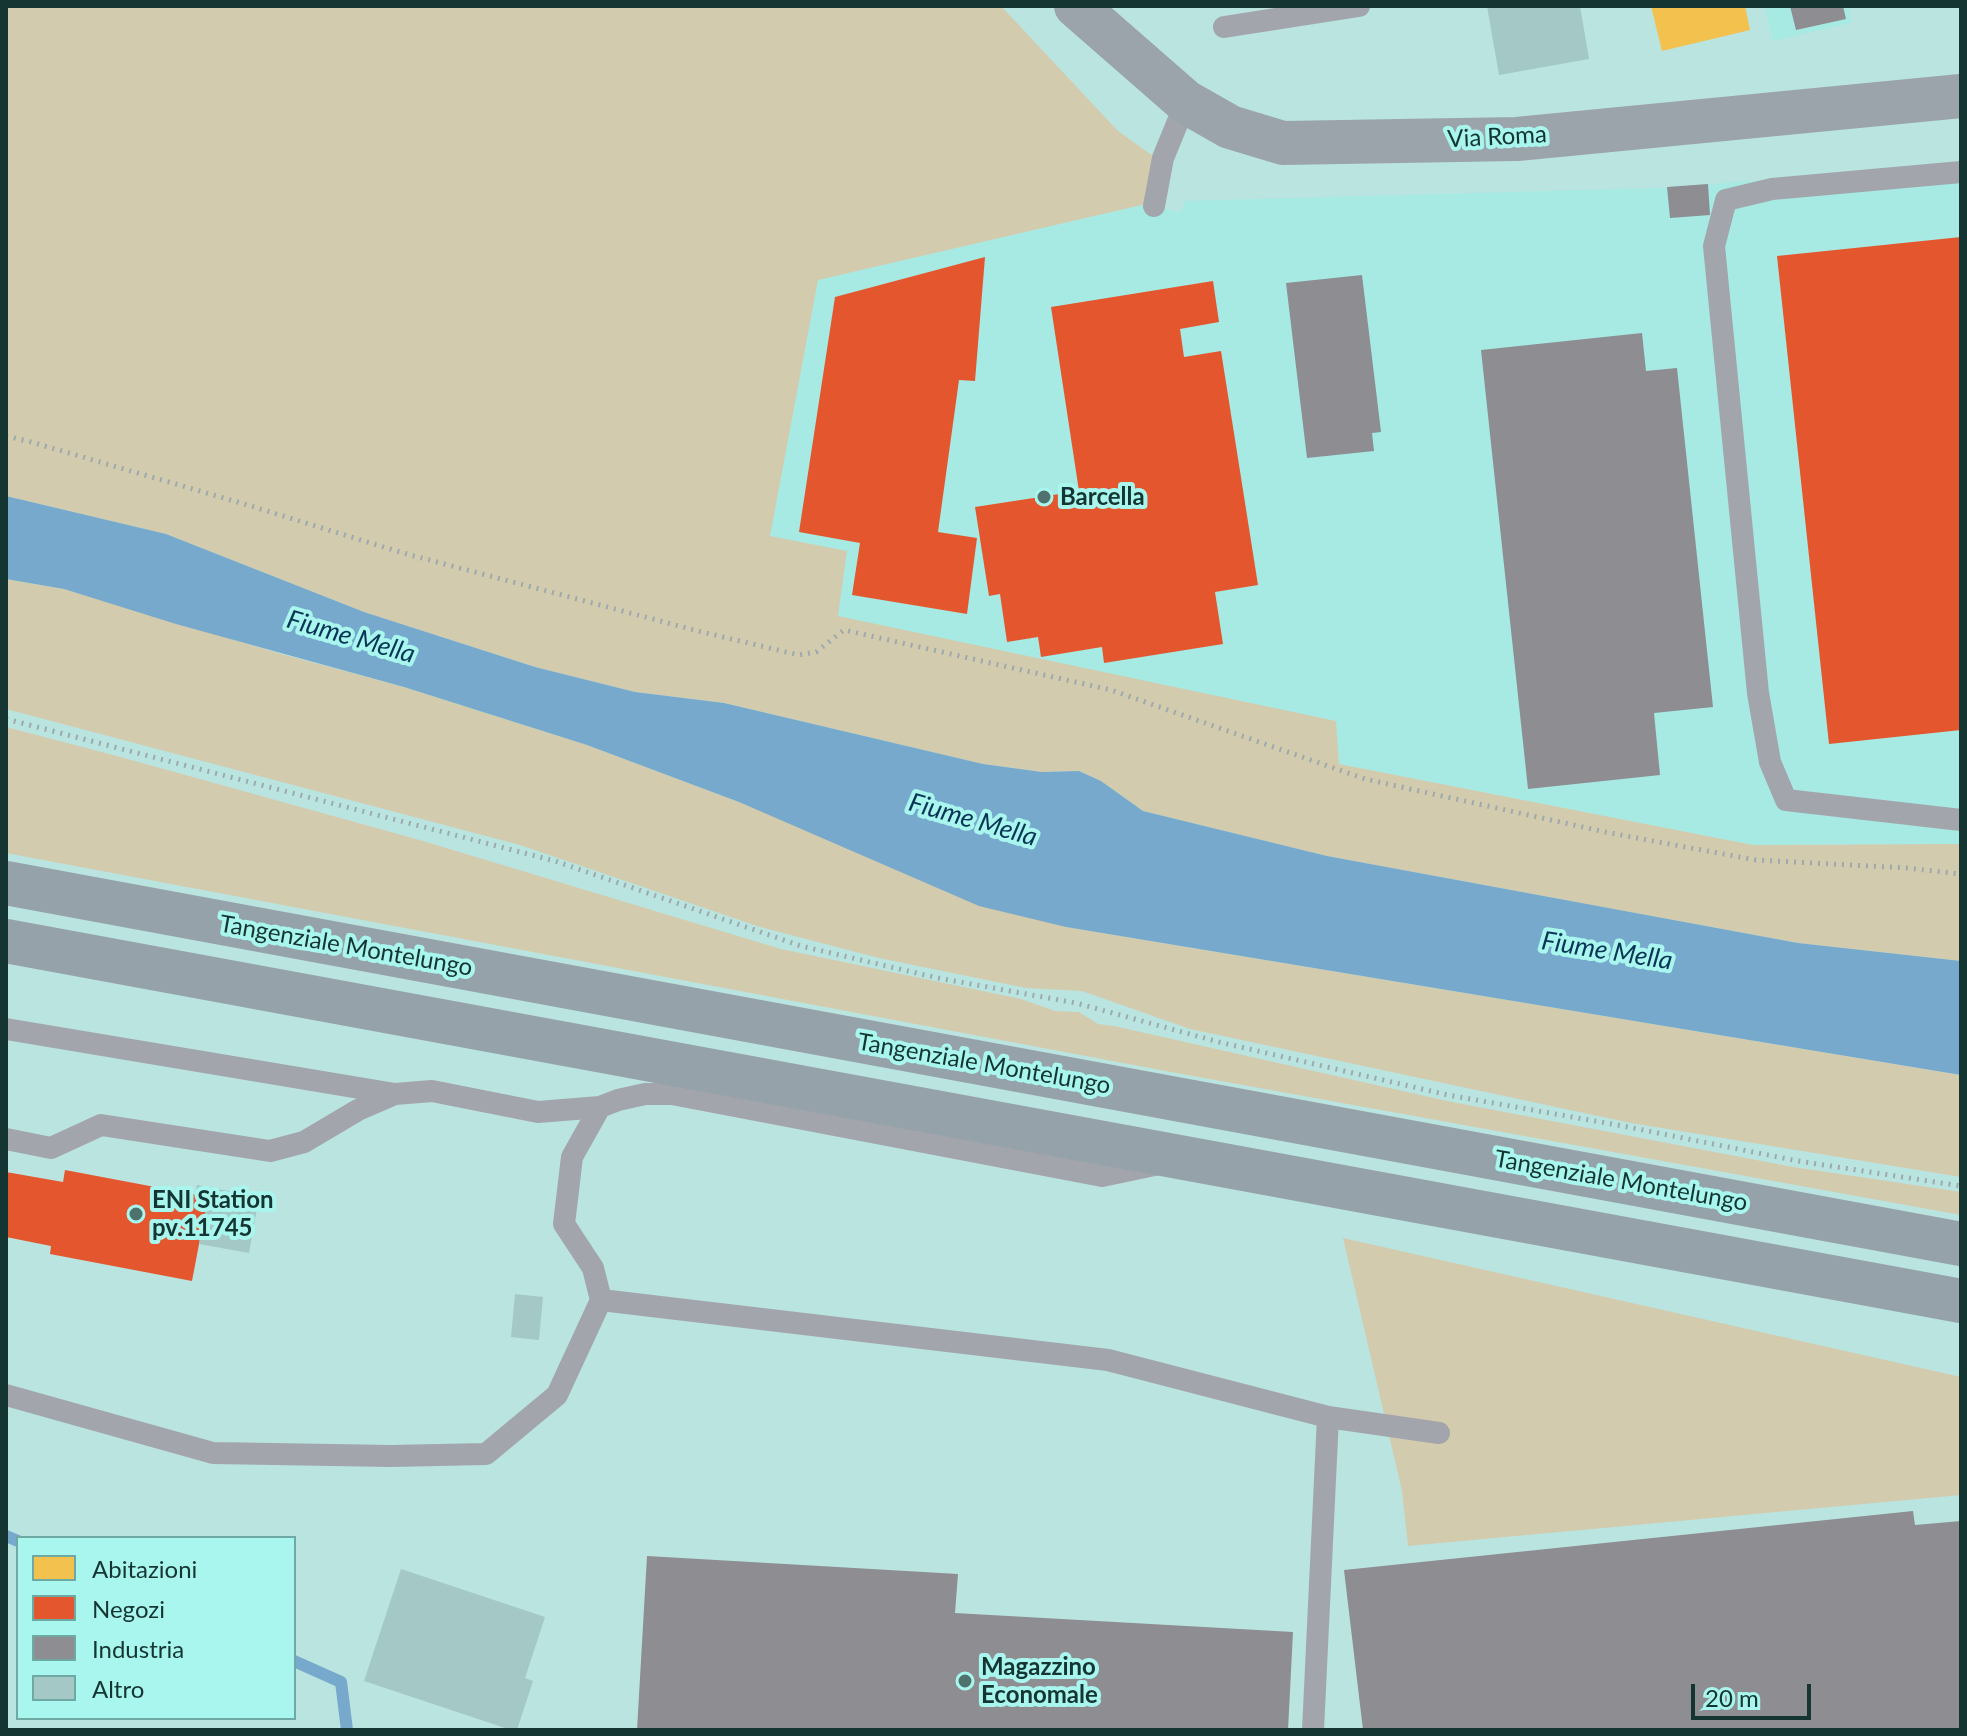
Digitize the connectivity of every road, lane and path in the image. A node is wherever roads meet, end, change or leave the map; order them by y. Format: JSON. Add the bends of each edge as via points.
{"nodes":[{"id":1,"x":1076,"y":6,"type":"edge"},
{"id":2,"x":1359,"y":6,"type":"edge"},
{"id":3,"x":1224,"y":27,"type":"dead end"},
{"id":4,"x":1961,"y":96,"type":"edge"},
{"id":5,"x":1186,"y":102,"type":"junction"},
{"id":6,"x":1961,"y":172,"type":"edge"},
{"id":7,"x":1154,"y":206,"type":"dead end"},
{"id":8,"x":6,"y":436,"type":"edge"},
{"id":9,"x":6,"y":719,"type":"edge"},
{"id":10,"x":1961,"y":820,"type":"edge"},
{"id":11,"x":1961,"y":874,"type":"edge"},
{"id":12,"x":6,"y":883,"type":"edge"},
{"id":13,"x":6,"y":941,"type":"edge"},
{"id":14,"x":6,"y":1029,"type":"edge"},
{"id":15,"x":395,"y":1094,"type":"junction"},
{"id":16,"x":600,"y":1107,"type":"junction"},
{"id":17,"x":6,"y":1139,"type":"edge"},
{"id":18,"x":1184,"y":1158,"type":"junction"},
{"id":19,"x":1961,"y":1186,"type":"edge"},
{"id":20,"x":1961,"y":1244,"type":"edge"},
{"id":21,"x":601,"y":1300,"type":"junction"},
{"id":22,"x":1961,"y":1301,"type":"edge"},
{"id":23,"x":6,"y":1395,"type":"edge"},
{"id":24,"x":1328,"y":1417,"type":"junction"},
{"id":25,"x":1439,"y":1433,"type":"dead end"},
{"id":26,"x":1313,"y":1730,"type":"edge"}],
"edges":[{"from":1,"to":5,"type":"street","name":"Via Roma"},
{"from":2,"to":3,"type":"lane"},
{"from":4,"to":5,"type":"street","name":"Via Roma","via":[[1517,139],[1283,143],[1230,127]]},
{"from":5,"to":7,"type":"lane","via":[[1163,158]]},
{"from":6,"to":10,"type":"lane","via":[[1772,189],[1726,200],[1714,246],[1758,693],[1770,762],[1786,800]]},
{"from":8,"to":11,"type":"path","via":[[403,553],[799,655],[816,652],[844,630],[1111,690],[1365,779],[1610,833],[1756,860]]},
{"from":9,"to":19,"type":"path","via":[[555,861],[801,946],[1076,1003],[1448,1095]]},
{"from":12,"to":20,"type":"highway","name":"Tangenziale Montelungo"},
{"from":13,"to":18,"type":"highway"},
{"from":14,"to":15,"type":"lane"},
{"from":15,"to":16,"type":"lane","via":[[432,1091],[538,1112]]},
{"from":15,"to":17,"type":"lane","via":[[304,1142],[270,1151],[101,1125],[51,1148]]},
{"from":16,"to":18,"type":"lane","via":[[645,1094],[672,1094],[1102,1176]]},
{"from":16,"to":21,"type":"lane","via":[[572,1157],[564,1224],[593,1268]]},
{"from":18,"to":22,"type":"highway"},
{"from":21,"to":23,"type":"lane","via":[[557,1395],[486,1454],[213,1453]]},
{"from":21,"to":24,"type":"lane","via":[[1108,1360]]},
{"from":24,"to":25,"type":"lane"},
{"from":24,"to":26,"type":"lane"}]}
